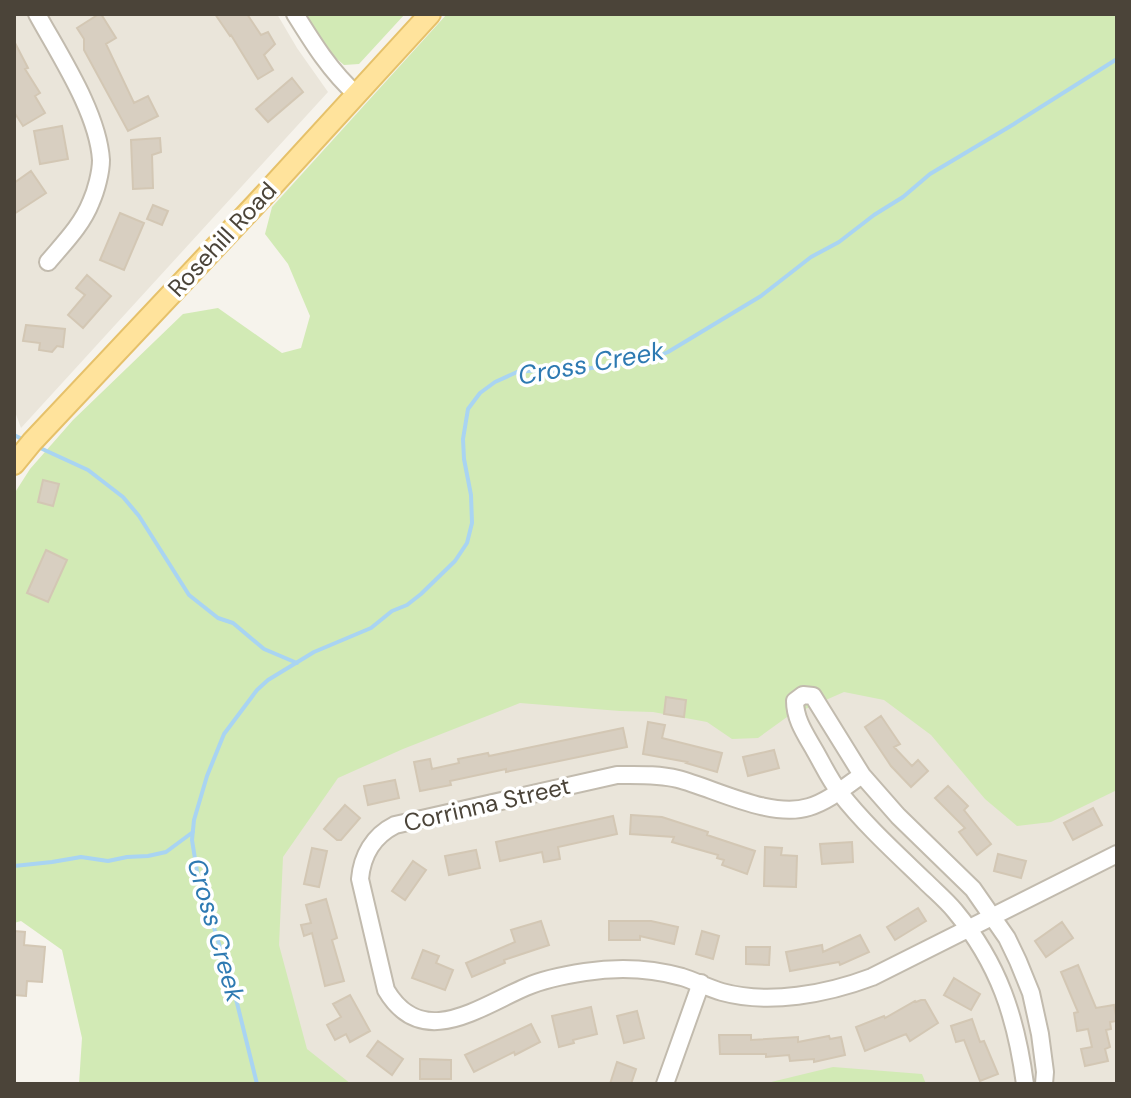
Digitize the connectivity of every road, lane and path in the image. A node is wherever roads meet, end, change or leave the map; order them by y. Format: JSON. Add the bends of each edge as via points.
{"nodes":[{"id":1,"x":37,"y":14,"type":"edge"},
{"id":2,"x":295,"y":14,"type":"edge"},
{"id":3,"x":430,"y":14,"type":"edge"},
{"id":4,"x":356,"y":94,"type":"junction"},
{"id":5,"x":48,"y":262,"type":"dead end"},
{"id":6,"x":14,"y":464,"type":"edge"},
{"id":7,"x":862,"y":775,"type":"junction"},
{"id":8,"x":839,"y":791,"type":"junction"},
{"id":9,"x":1117,"y":854,"type":"edge"},
{"id":10,"x":992,"y":917,"type":"junction"},
{"id":11,"x":968,"y":929,"type":"junction"},
{"id":12,"x":701,"y":983,"type":"junction"},
{"id":13,"x":665,"y":1084,"type":"edge"},
{"id":14,"x":1025,"y":1084,"type":"edge"},
{"id":15,"x":1044,"y":1084,"type":"edge"}],
"edges":[{"from":1,"to":5,"type":"street","via":[[88,110],[101,163],[91,202]]},
{"from":2,"to":4,"type":"street","via":[[338,77]]},
{"from":3,"to":4,"type":"main road","name":"Rosehill Road"},
{"from":4,"to":6,"type":"main road","name":"Rosehill Road"},
{"from":7,"to":8,"type":"street","name":"Corrinna Street"},
{"from":7,"to":8,"type":"street","via":[[813,696],[803,695],[795,701],[800,725]]},
{"from":7,"to":10,"type":"street","via":[[973,889]]},
{"from":8,"to":11,"type":"street"},
{"from":8,"to":12,"type":"street","name":"Corrinna Street","via":[[808,807],[775,810],[676,779],[617,775],[395,825],[366,855],[361,888],[383,982],[396,1004],[417,1018],[450,1021],[535,983],[585,972],[653,971]]},
{"from":9,"to":10,"type":"street","name":"Corrinna Street"},
{"from":10,"to":11,"type":"street","name":"Corrinna Street"},
{"from":10,"to":15,"type":"street","via":[[1031,993]]},
{"from":11,"to":12,"type":"street","name":"Corrinna Street","via":[[872,977],[823,992],[763,997],[721,992]]},
{"from":11,"to":14,"type":"street","via":[[988,958],[1012,1013]]},
{"from":12,"to":13,"type":"street"}]}
